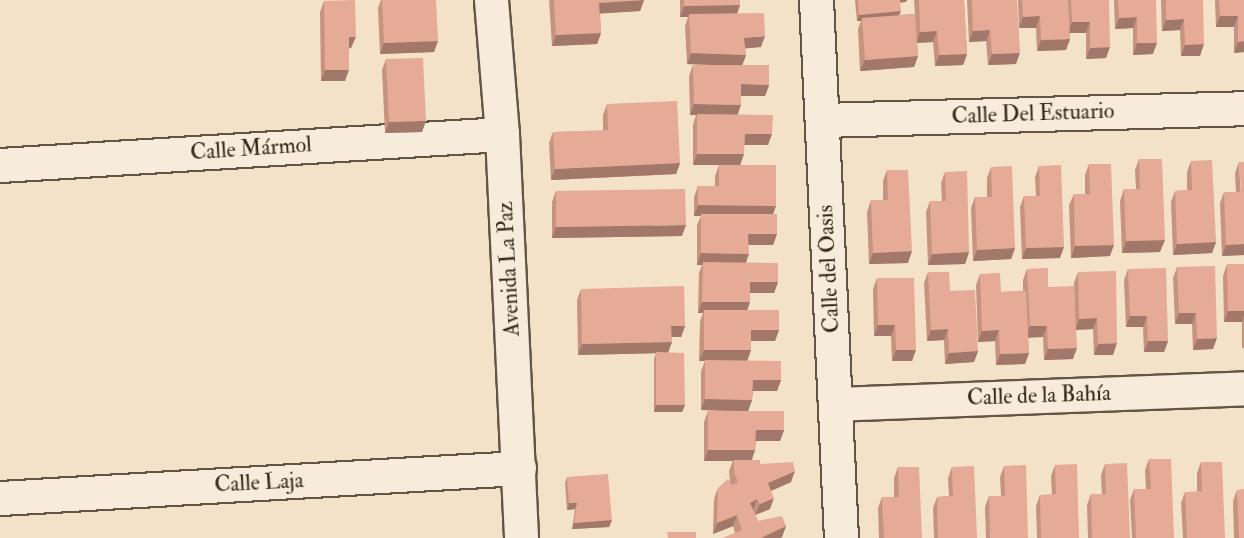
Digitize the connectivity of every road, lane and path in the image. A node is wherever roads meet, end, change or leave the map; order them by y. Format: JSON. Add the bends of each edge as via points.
{"nodes":[{"id":1,"x":490,"y":0,"type":"edge"},
{"id":2,"x":816,"y":0,"type":"edge"},
{"id":3,"x":1244,"y":108,"type":"edge"},
{"id":4,"x":822,"y":120,"type":"junction"},
{"id":5,"x":502,"y":134,"type":"junction"},
{"id":6,"x":0,"y":165,"type":"edge"},
{"id":7,"x":1244,"y":388,"type":"edge"},
{"id":8,"x":835,"y":404,"type":"junction"},
{"id":9,"x":519,"y":468,"type":"junction"},
{"id":10,"x":0,"y":498,"type":"edge"},
{"id":11,"x":521,"y":538,"type":"edge"},
{"id":12,"x":841,"y":538,"type":"edge"}],
"edges":[{"from":1,"to":5,"type":"street","name":"Avenida La Paz"},
{"from":2,"to":4,"type":"street","name":"Calle del Oasis"},
{"from":3,"to":4,"type":"street","name":"Calle Del Estuario"},
{"from":4,"to":8,"type":"street","name":"Calle del Oasis"},
{"from":5,"to":6,"type":"street","name":"Calle Mármol"},
{"from":5,"to":9,"type":"street","name":"Avenida La Paz"},
{"from":7,"to":8,"type":"street","name":"Calle de la Bahía"},
{"from":8,"to":12,"type":"street","name":"Calle del Oasis"},
{"from":9,"to":10,"type":"street","name":"Calle Laja"},
{"from":9,"to":11,"type":"street","name":"Avenida La Paz"}]}
